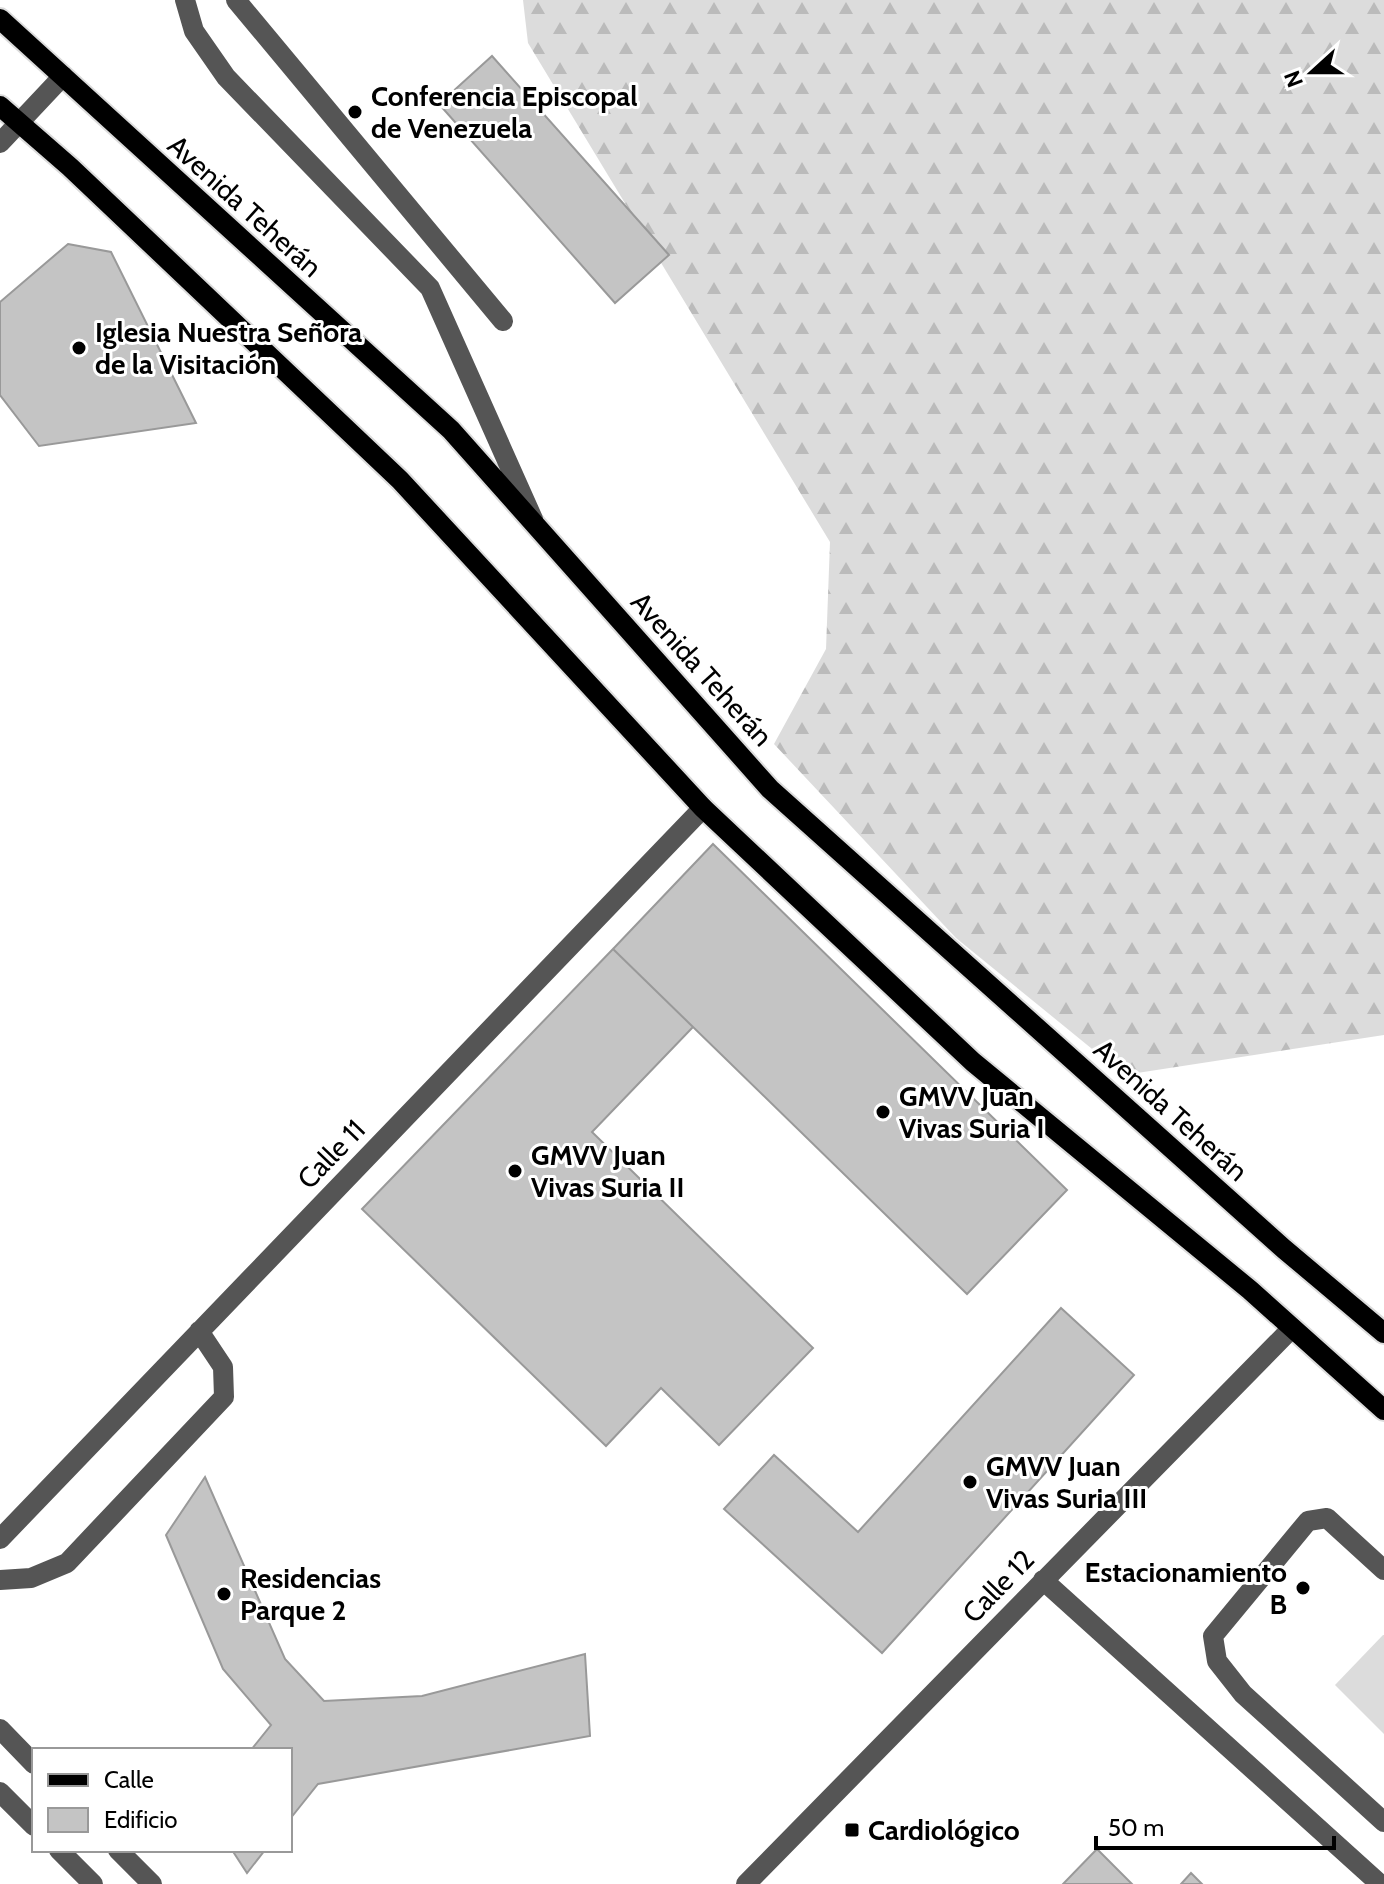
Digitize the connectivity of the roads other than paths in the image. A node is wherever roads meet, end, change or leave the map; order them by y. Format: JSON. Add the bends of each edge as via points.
{"nodes":[{"id":1,"x":185,"y":0,"type":"edge"},
{"id":2,"x":236,"y":0,"type":"edge"},
{"id":3,"x":0,"y":19,"type":"edge"},
{"id":4,"x":63,"y":76,"type":"junction"},
{"id":5,"x":0,"y":106,"type":"edge"},
{"id":6,"x":19,"y":123,"type":"junction"},
{"id":7,"x":0,"y":143,"type":"edge"},
{"id":8,"x":503,"y":321,"type":"dead end"},
{"id":9,"x":536,"y":526,"type":"junction"},
{"id":10,"x":703,"y":808,"type":"junction"},
{"id":11,"x":1292,"y":1328,"type":"junction"},
{"id":12,"x":199,"y":1331,"type":"junction"},
{"id":13,"x":1384,"y":1333,"type":"edge"},
{"id":14,"x":1384,"y":1410,"type":"edge"},
{"id":15,"x":0,"y":1539,"type":"edge"},
{"id":16,"x":1384,"y":1570,"type":"edge"},
{"id":17,"x":0,"y":1580,"type":"edge"},
{"id":18,"x":1043,"y":1580,"type":"junction"},
{"id":19,"x":0,"y":1729,"type":"edge"},
{"id":20,"x":32,"y":1762,"type":"edge"},
{"id":21,"x":0,"y":1792,"type":"edge"},
{"id":22,"x":1384,"y":1822,"type":"edge"},
{"id":23,"x":32,"y":1824,"type":"edge"},
{"id":24,"x":61,"y":1852,"type":"edge"},
{"id":25,"x":120,"y":1852,"type":"edge"},
{"id":26,"x":1381,"y":1882,"type":"edge"},
{"id":27,"x":93,"y":1884,"type":"edge"},
{"id":28,"x":152,"y":1884,"type":"edge"},
{"id":29,"x":746,"y":1884,"type":"edge"}],
"edges":[{"from":1,"to":9,"type":"street","via":[[194,31],[226,77],[430,288]]},
{"from":2,"to":8,"type":"street"},
{"from":3,"to":4,"type":"main road","name":"Avenida Teherán"},
{"from":4,"to":6,"type":"street"},
{"from":4,"to":9,"type":"main road","name":"Avenida Teherán","via":[[451,430]]},
{"from":5,"to":6,"type":"main road"},
{"from":6,"to":7,"type":"street"},
{"from":6,"to":10,"type":"main road","via":[[400,480]]},
{"from":9,"to":13,"type":"main road","name":"Avenida Teherán","via":[[770,789]]},
{"from":10,"to":11,"type":"main road","via":[[973,1062]]},
{"from":10,"to":12,"type":"street","name":"Calle 11"},
{"from":11,"to":14,"type":"main road"},
{"from":11,"to":18,"type":"street","name":"Calle 12"},
{"from":12,"to":15,"type":"street","name":"Calle 11"},
{"from":12,"to":17,"type":"street","via":[[223,1367],[224,1397],[67,1563],[31,1578]]},
{"from":16,"to":22,"type":"street","via":[[1327,1518],[1308,1521],[1213,1636],[1217,1661],[1243,1694]]},
{"from":18,"to":26,"type":"street"},
{"from":18,"to":29,"type":"street","name":"Calle 12"},
{"from":19,"to":20,"type":"street"},
{"from":21,"to":23,"type":"street"},
{"from":24,"to":27,"type":"street"},
{"from":25,"to":28,"type":"street"}]}
